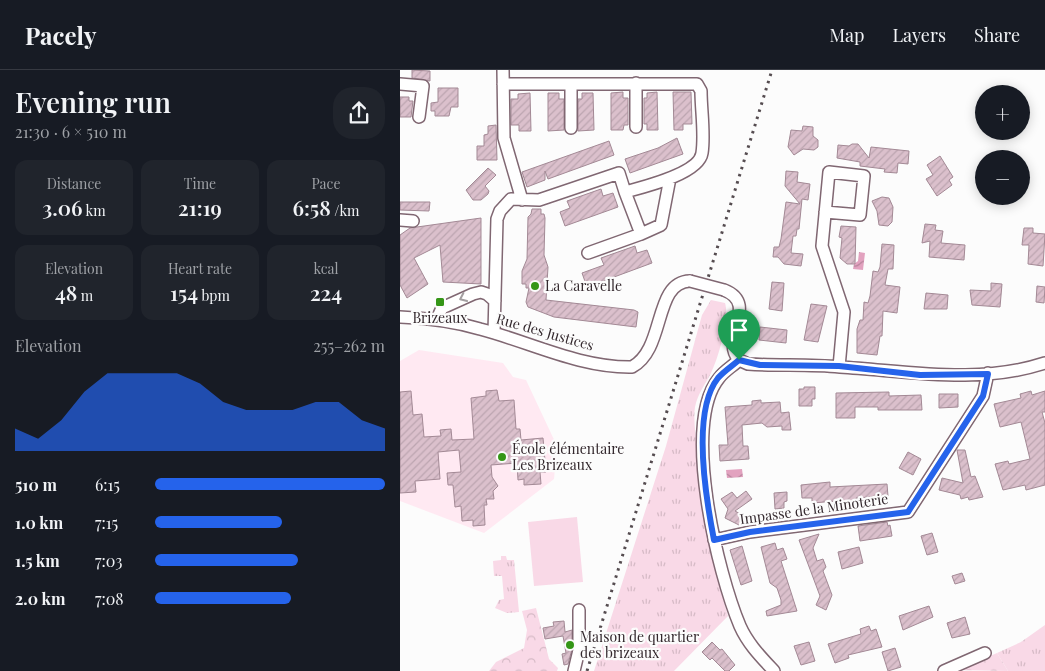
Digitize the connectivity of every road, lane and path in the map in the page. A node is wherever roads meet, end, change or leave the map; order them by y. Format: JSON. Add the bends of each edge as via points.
{"nodes":[{"id":1,"x":503,"y":70,"type":"edge"},
{"id":2,"x":636,"y":83,"type":"junction"},
{"id":3,"x":400,"y":84,"type":"edge"},
{"id":4,"x":503,"y":84,"type":"junction"},
{"id":5,"x":571,"y":84,"type":"junction"},
{"id":6,"x":419,"y":117,"type":"dead end"},
{"id":7,"x":636,"y":127,"type":"dead end"},
{"id":8,"x":571,"y":128,"type":"dead end"},
{"id":9,"x":670,"y":178,"type":"junction"},
{"id":10,"x":625,"y":192,"type":"junction"},
{"id":11,"x":522,"y":200,"type":"junction"},
{"id":12,"x":825,"y":212,"type":"junction"},
{"id":13,"x":400,"y":220,"type":"edge"},
{"id":14,"x":413,"y":221,"type":"dead end"},
{"id":15,"x":641,"y":234,"type":"junction"},
{"id":16,"x":588,"y":253,"type":"dead end"},
{"id":17,"x":495,"y":301,"type":"junction"},
{"id":18,"x":400,"y":317,"type":"edge"},
{"id":19,"x":437,"y":319,"type":"junction"},
{"id":20,"x":494,"y":333,"type":"junction"},
{"id":21,"x":739,"y":360,"type":"junction"},
{"id":22,"x":1045,"y":363,"type":"edge"},
{"id":23,"x":839,"y":366,"type":"junction"},
{"id":24,"x":988,"y":374,"type":"junction"},
{"id":25,"x":714,"y":540,"type":"junction"},
{"id":26,"x":579,"y":610,"type":"dead end"},
{"id":27,"x":985,"y":653,"type":"dead end"},
{"id":28,"x":574,"y":671,"type":"edge"},
{"id":29,"x":774,"y":671,"type":"edge"},
{"id":30,"x":944,"y":671,"type":"edge"}],
"edges":[{"from":1,"to":4,"type":"street"},
{"from":2,"to":5,"type":"street"},
{"from":2,"to":7,"type":"street"},
{"from":2,"to":9,"type":"street","via":[[690,83],[697,84],[701,90],[702,153],[696,164]]},
{"from":3,"to":6,"type":"street","via":[[423,86]]},
{"from":4,"to":5,"type":"street"},
{"from":4,"to":11,"type":"street","via":[[504,138]]},
{"from":5,"to":8,"type":"street"},
{"from":9,"to":10,"type":"street"},
{"from":9,"to":15,"type":"street","via":[[660,225]]},
{"from":10,"to":11,"type":"street","via":[[618,173],[539,200]]},
{"from":10,"to":15,"type":"street"},
{"from":11,"to":17,"type":"street","via":[[511,199],[496,219]]},
{"from":12,"to":12,"type":"street","via":[[829,172],[864,176],[860,215]]},
{"from":12,"to":23,"type":"street","via":[[822,246],[844,312]]},
{"from":13,"to":14,"type":"street"},
{"from":15,"to":16,"type":"street"},
{"from":17,"to":19,"type":"street","one_way":true,"via":[[481,292],[473,294],[442,308]]},
{"from":17,"to":20,"type":"street"},
{"from":18,"to":19,"type":"street","name":"Rue des Justices"},
{"from":19,"to":20,"type":"street","name":"Rue des Justices"},
{"from":20,"to":21,"type":"street","name":"Rue des Justices","bridge":true,"via":[[565,356],[632,367],[649,352],[670,291],[678,283],[690,281],[734,294],[739,303],[734,352]]},
{"from":21,"to":23,"type":"street","via":[[760,365]]},
{"from":21,"to":25,"type":"street","via":[[719,377],[712,389],[702,432],[705,484]]},
{"from":22,"to":24,"type":"street"},
{"from":23,"to":24,"type":"street","via":[[920,375]]},
{"from":24,"to":25,"type":"street","name":"Impasse de la Minoterie","via":[[983,396],[908,512],[750,532]]},
{"from":25,"to":29,"type":"street","via":[[740,625],[755,651]]},
{"from":26,"to":28,"type":"street","via":[[579,650]]},
{"from":27,"to":30,"type":"street"}]}
